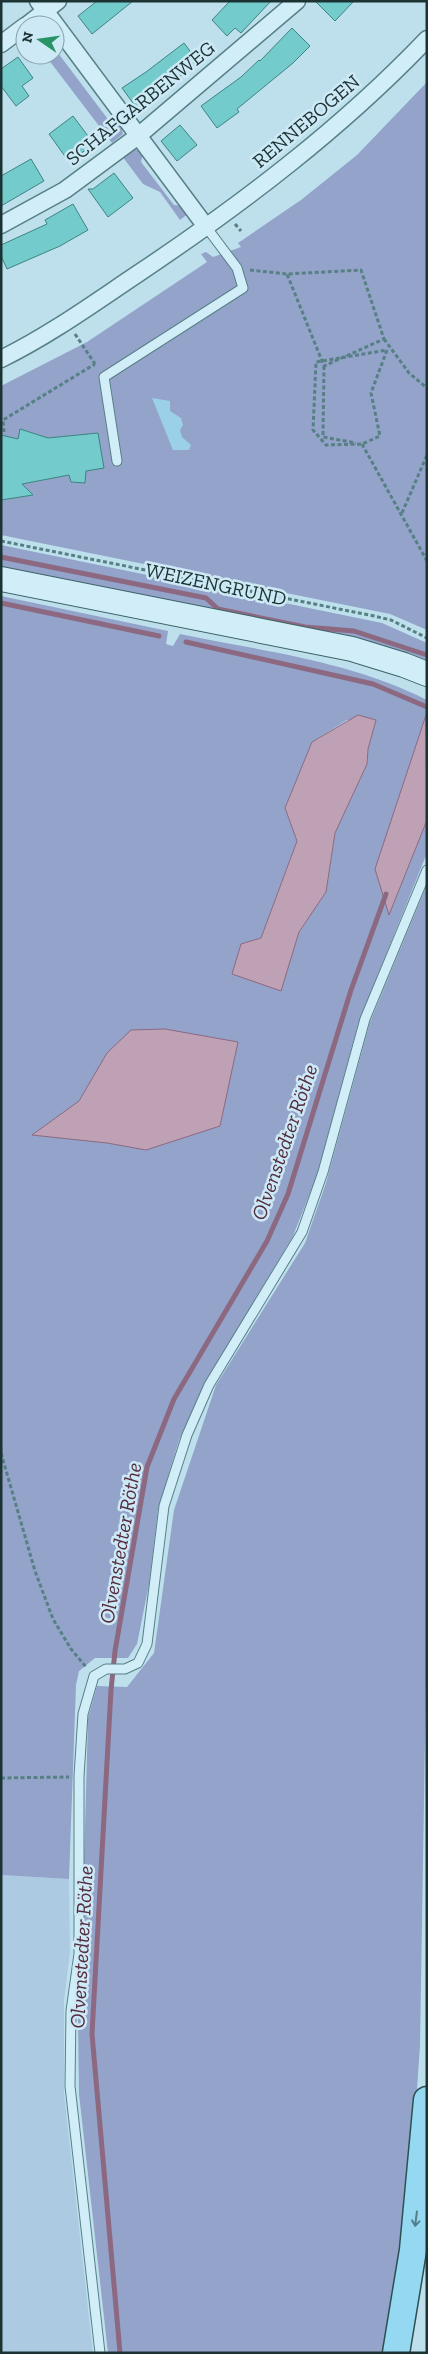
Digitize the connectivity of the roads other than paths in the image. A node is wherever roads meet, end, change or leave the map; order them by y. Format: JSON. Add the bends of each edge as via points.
{"nodes":[{"id":1,"x":296,"y":1,"type":"edge"},
{"id":2,"x":47,"y":5,"type":"edge"},
{"id":3,"x":37,"y":15,"type":"edge"},
{"id":4,"x":15,"y":34,"type":"edge"},
{"id":5,"x":427,"y":39,"type":"edge"},
{"id":6,"x":1,"y":44,"type":"edge"},
{"id":7,"x":138,"y":136,"type":"junction"},
{"id":8,"x":1,"y":225,"type":"edge"},
{"id":9,"x":206,"y":228,"type":"junction"},
{"id":10,"x":1,"y":360,"type":"edge"},
{"id":11,"x":118,"y":461,"type":"dead end"},
{"id":12,"x":1,"y":579,"type":"edge"},
{"id":13,"x":427,"y":674,"type":"edge"},
{"id":14,"x":427,"y":870,"type":"edge"},
{"id":15,"x":427,"y":2100,"type":"edge"},
{"id":16,"x":100,"y":2353,"type":"edge"},
{"id":17,"x":396,"y":2353,"type":"edge"}],
"edges":[{"from":1,"to":7,"type":"street","name":"SCHAFGARBENWEG"},
{"from":2,"to":3,"type":"street"},
{"from":2,"to":7,"type":"street"},
{"from":4,"to":6,"type":"street"},
{"from":5,"to":9,"type":"street","name":"RENNEBOGEN","via":[[390,78],[318,142]]},
{"from":7,"to":8,"type":"street","name":"SCHAFGARBENWEG","via":[[65,190]]},
{"from":7,"to":9,"type":"street"},
{"from":9,"to":10,"type":"street","name":"RENNEBOGEN","via":[[67,322]]},
{"from":9,"to":11,"type":"lane","via":[[237,268],[243,288],[104,376]]},
{"from":12,"to":13,"type":"main road","name":"WEIZENGRUND","via":[[352,650]]},
{"from":14,"to":16,"type":"lane","via":[[365,1019],[323,1172],[302,1232],[208,1385],[187,1435],[164,1506],[147,1644],[138,1663],[125,1669],[106,1669],[94,1676],[83,1714],[79,1776],[78,1954],[71,2011],[70,2086]]},
{"from":15,"to":17,"type":"main road","one_way":true,"via":[[416,2225]]}]}
